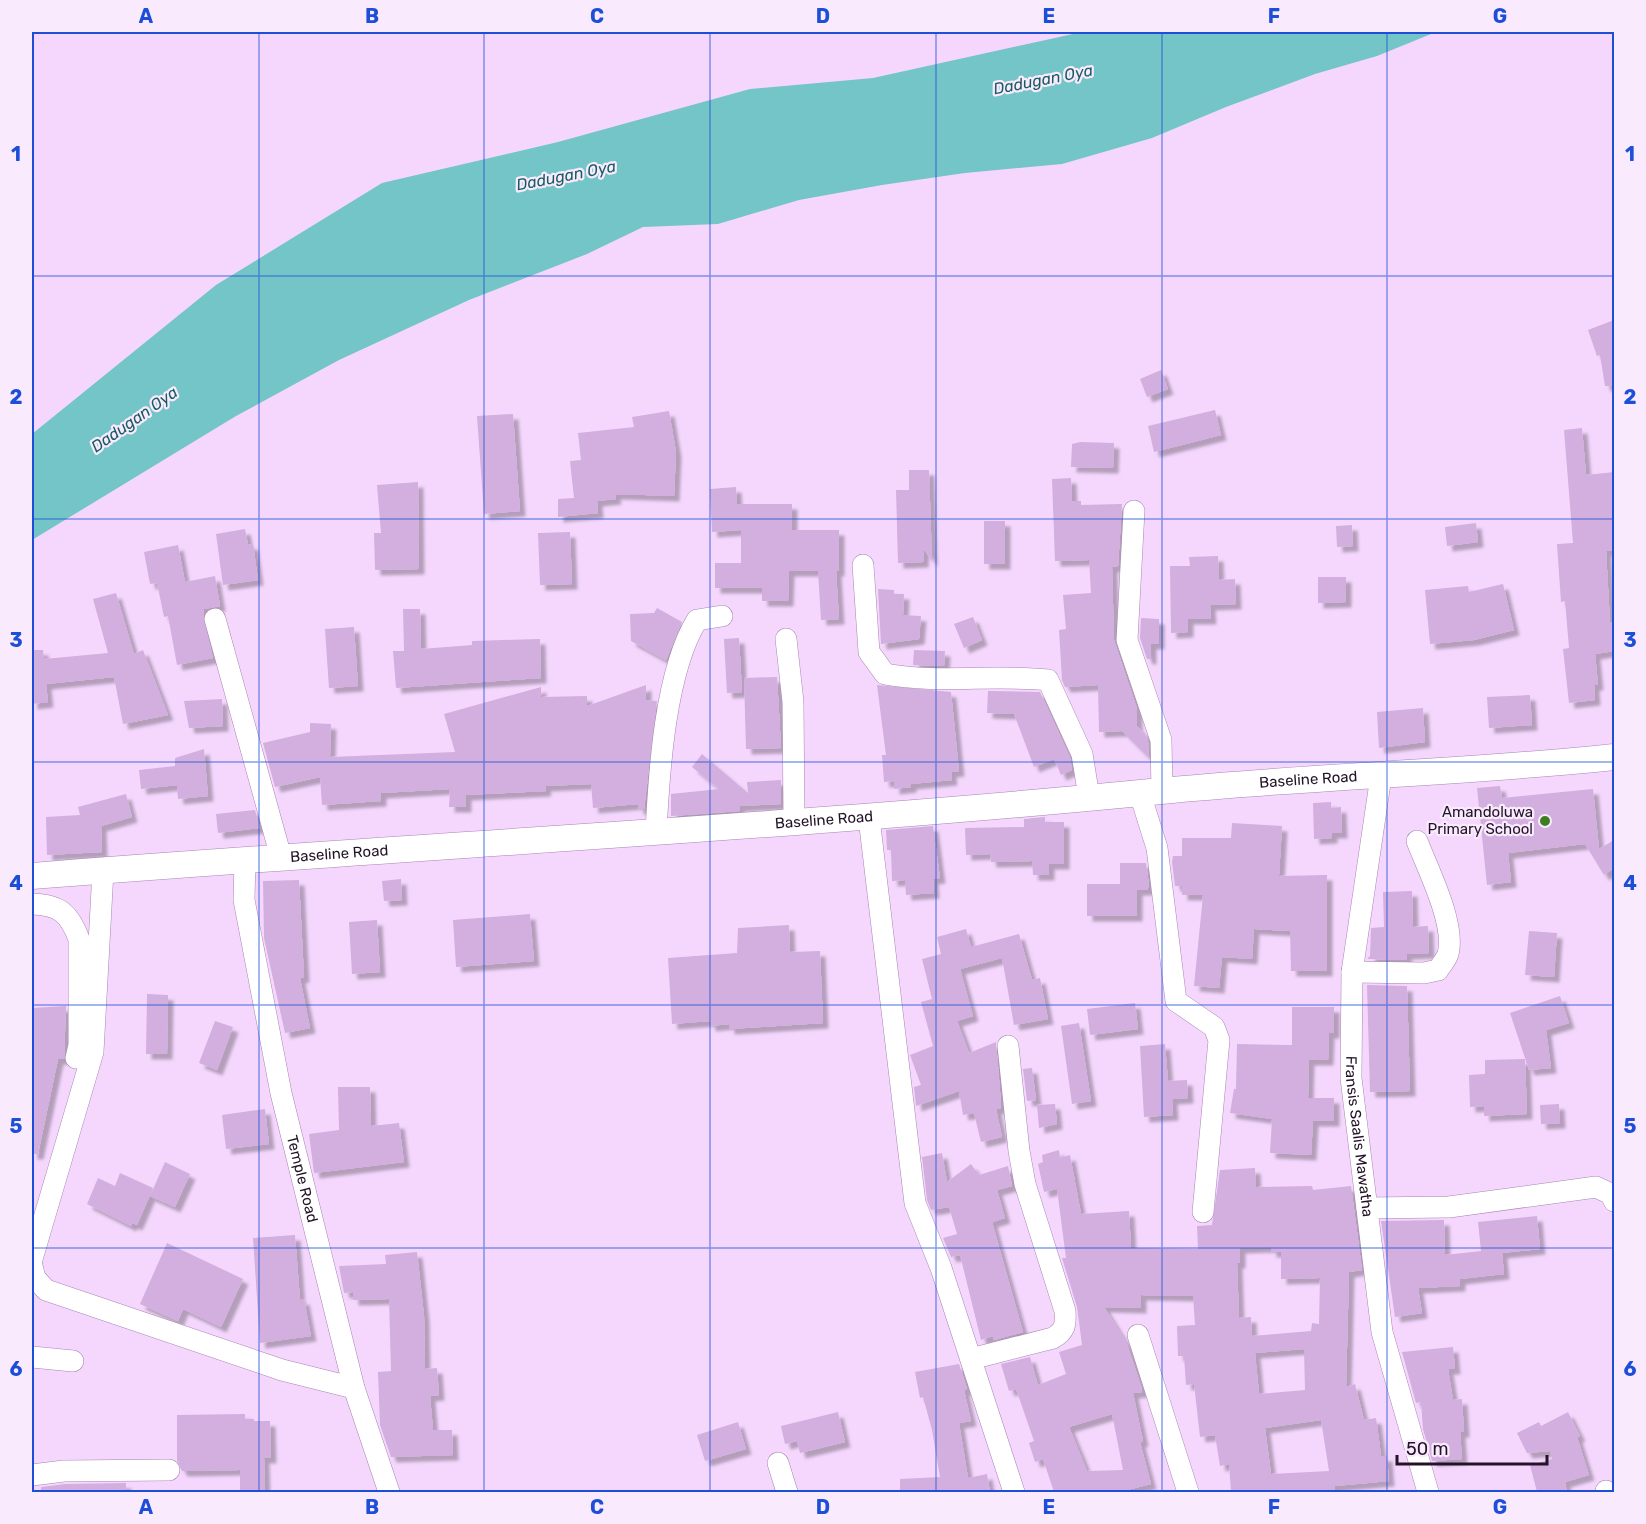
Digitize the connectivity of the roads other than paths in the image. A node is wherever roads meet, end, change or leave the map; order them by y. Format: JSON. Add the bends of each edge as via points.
{"nodes":[{"id":1,"x":1134,"y":511,"type":"dead end"},
{"id":2,"x":863,"y":565,"type":"dead end"},
{"id":3,"x":722,"y":616,"type":"dead end"},
{"id":4,"x":215,"y":619,"type":"dead end"},
{"id":5,"x":786,"y":639,"type":"dead end"},
{"id":6,"x":1614,"y":757,"type":"edge"},
{"id":7,"x":1381,"y":776,"type":"junction"},
{"id":8,"x":1151,"y":792,"type":"junction"},
{"id":9,"x":1089,"y":797,"type":"junction"},
{"id":10,"x":869,"y":818,"type":"junction"},
{"id":11,"x":794,"y":822,"type":"junction"},
{"id":12,"x":656,"y":832,"type":"junction"},
{"id":13,"x":1417,"y":841,"type":"dead end"},
{"id":14,"x":281,"y":856,"type":"junction"},
{"id":15,"x":244,"y":859,"type":"junction"},
{"id":16,"x":103,"y":871,"type":"junction"},
{"id":17,"x":32,"y":876,"type":"edge"},
{"id":18,"x":32,"y":903,"type":"edge"},
{"id":19,"x":1352,"y":972,"type":"junction"},
{"id":20,"x":1008,"y":1046,"type":"dead end"},
{"id":21,"x":1614,"y":1201,"type":"edge"},
{"id":22,"x":32,"y":1207,"type":"edge"},
{"id":23,"x":1367,"y":1209,"type":"junction"},
{"id":24,"x":1203,"y":1212,"type":"dead end"},
{"id":25,"x":32,"y":1259,"type":"edge"},
{"id":26,"x":32,"y":1266,"type":"edge"},
{"id":27,"x":1138,"y":1335,"type":"dead end"},
{"id":28,"x":32,"y":1357,"type":"edge"},
{"id":29,"x":971,"y":1359,"type":"junction"},
{"id":30,"x":73,"y":1360,"type":"dead end"},
{"id":31,"x":354,"y":1388,"type":"junction"},
{"id":32,"x":778,"y":1463,"type":"dead end"},
{"id":33,"x":169,"y":1470,"type":"dead end"},
{"id":34,"x":32,"y":1475,"type":"edge"},
{"id":35,"x":389,"y":1492,"type":"edge"},
{"id":36,"x":787,"y":1492,"type":"edge"},
{"id":37,"x":1014,"y":1492,"type":"edge"},
{"id":38,"x":1188,"y":1492,"type":"edge"},
{"id":39,"x":1428,"y":1492,"type":"edge"}],
"edges":[{"from":1,"to":8,"type":"street","via":[[1127,640],[1161,740]]},
{"from":2,"to":9,"type":"street","via":[[869,652],[885,674],[908,678],[1012,676],[1048,680],[1082,754]]},
{"from":3,"to":12,"type":"street","via":[[697,620],[685,645],[664,730]]},
{"from":4,"to":14,"type":"street"},
{"from":5,"to":11,"type":"street","via":[[793,702]]},
{"from":6,"to":7,"type":"main road","name":"Baseline Road"},
{"from":7,"to":8,"type":"main road","name":"Baseline Road"},
{"from":7,"to":19,"type":"street","name":"Fransis Saalis Mawatha"},
{"from":8,"to":9,"type":"main road","name":"Baseline Road"},
{"from":8,"to":24,"type":"street","via":[[1176,1001],[1214,1027],[1219,1040]]},
{"from":9,"to":10,"type":"main road","name":"Baseline Road"},
{"from":10,"to":11,"type":"main road","name":"Baseline Road"},
{"from":10,"to":29,"type":"street","via":[[915,1203]]},
{"from":11,"to":12,"type":"main road","name":"Baseline Road"},
{"from":12,"to":14,"type":"main road","name":"Baseline Road"},
{"from":13,"to":19,"type":"street","via":[[1446,920],[1448,956],[1438,970],[1424,973]]},
{"from":14,"to":15,"type":"main road","name":"Baseline Road"},
{"from":15,"to":16,"type":"main road","name":"Baseline Road"},
{"from":15,"to":31,"type":"street","name":"Temple Road","via":[[244,900],[281,1093]]},
{"from":16,"to":17,"type":"main road","name":"Baseline Road"},
{"from":16,"to":25,"type":"street","via":[[93,1052]]},
{"from":18,"to":22,"type":"street","via":[[50,904],[64,912],[79,939],[79,1045]]},
{"from":19,"to":23,"type":"street","name":"Fransis Saalis Mawatha","via":[[1351,1078]]},
{"from":20,"to":29,"type":"street","via":[[1025,1184],[1066,1323],[1062,1333],[1053,1338]]},
{"from":21,"to":23,"type":"street","via":[[1611,1194],[1596,1187],[1449,1207]]},
{"from":23,"to":39,"type":"street","name":"Fransis Saalis Mawatha","via":[[1382,1332]]},
{"from":26,"to":31,"type":"street","via":[[35,1278],[46,1290],[282,1370]]},
{"from":27,"to":38,"type":"street"},
{"from":28,"to":30,"type":"street"},
{"from":29,"to":37,"type":"street"},
{"from":31,"to":35,"type":"street","name":"Temple Road"},
{"from":32,"to":36,"type":"street"},
{"from":33,"to":34,"type":"street"}]}
